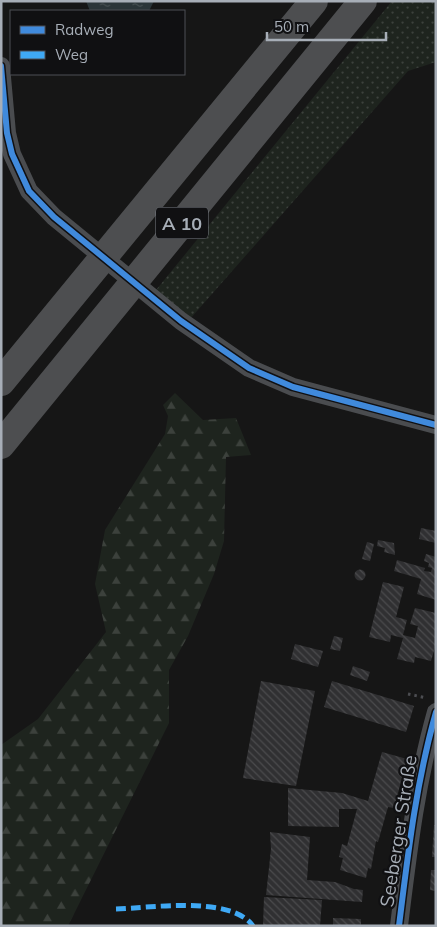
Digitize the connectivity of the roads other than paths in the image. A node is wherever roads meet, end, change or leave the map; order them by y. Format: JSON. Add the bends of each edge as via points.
{"nodes":[{"id":1,"x":363,"y":1,"type":"edge"},
{"id":2,"x":310,"y":4,"type":"edge"},
{"id":3,"x":1,"y":66,"type":"edge"},
{"id":4,"x":1,"y":382,"type":"edge"},
{"id":5,"x":436,"y":426,"type":"edge"},
{"id":6,"x":1,"y":444,"type":"edge"},
{"id":7,"x":431,"y":705,"type":"edge"},
{"id":8,"x":399,"y":926,"type":"edge"}],
"edges":[{"from":1,"to":6,"type":"highway","number":"A 10"},
{"from":2,"to":4,"type":"highway","number":"A 10"},
{"from":3,"to":5,"type":"street","via":[[12,154],[29,191],[54,217],[182,322],[268,378]]},
{"from":7,"to":8,"type":"street","name":"Seeberger Straße","via":[[414,803]]}]}
